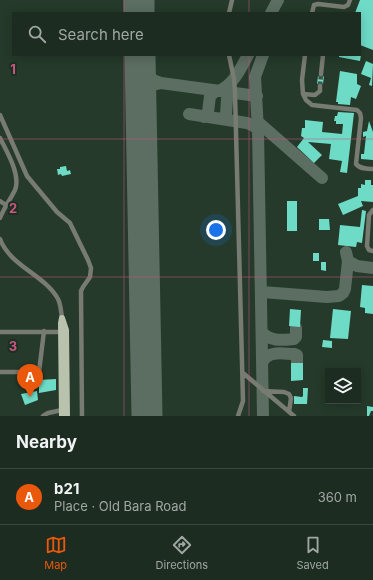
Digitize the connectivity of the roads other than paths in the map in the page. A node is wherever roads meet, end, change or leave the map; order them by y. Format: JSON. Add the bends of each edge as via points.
{"nodes":[{"id":1,"x":232,"y":0,"type":"edge"},
{"id":2,"x":350,"y":0,"type":"edge"},
{"id":3,"x":229,"y":12,"type":"edge"},
{"id":4,"x":312,"y":12,"type":"edge"},
{"id":5,"x":229,"y":56,"type":"edge"},
{"id":6,"x":306,"y":56,"type":"edge"},
{"id":7,"x":322,"y":56,"type":"edge"},
{"id":8,"x":321,"y":74,"type":"tunnel mouth"},
{"id":9,"x":320,"y":86,"type":"dead end"},
{"id":10,"x":303,"y":94,"type":"junction"},
{"id":11,"x":0,"y":115,"type":"edge"},
{"id":12,"x":0,"y":138,"type":"edge"},
{"id":13,"x":373,"y":169,"type":"edge"},
{"id":14,"x":0,"y":201,"type":"edge"},
{"id":15,"x":6,"y":205,"type":"junction"},
{"id":16,"x":373,"y":210,"type":"edge"},
{"id":17,"x":0,"y":218,"type":"edge"},
{"id":18,"x":0,"y":239,"type":"edge"},
{"id":19,"x":373,"y":251,"type":"edge"},
{"id":20,"x":62,"y":318,"type":"junction"},
{"id":21,"x":44,"y":331,"type":"junction"},
{"id":22,"x":0,"y":332,"type":"edge"},
{"id":23,"x":61,"y":332,"type":"junction"},
{"id":24,"x":0,"y":372,"type":"edge"},
{"id":25,"x":242,"y":374,"type":"junction"},
{"id":26,"x":263,"y":391,"type":"junction"},
{"id":27,"x":289,"y":412,"type":"junction"},
{"id":28,"x":62,"y":413,"type":"edge"},
{"id":29,"x":43,"y":416,"type":"edge"},
{"id":30,"x":67,"y":416,"type":"edge"},
{"id":31,"x":82,"y":416,"type":"edge"},
{"id":32,"x":238,"y":416,"type":"edge"},
{"id":33,"x":294,"y":416,"type":"edge"}],
"edges":[{"from":1,"to":3,"type":"street"},
{"from":2,"to":4,"type":"street","via":[[344,7],[314,5]]},
{"from":5,"to":25,"type":"street","via":[[236,93]]},
{"from":6,"to":10,"type":"street","via":[[302,80]]},
{"from":7,"to":8,"type":"street"},
{"from":9,"to":10,"type":"street","via":[[320,91],[315,95]]},
{"from":10,"to":13,"type":"street","via":[[312,105],[360,112],[356,164],[358,167]]},
{"from":11,"to":31,"type":"street","via":[[27,176],[57,212],[70,223],[91,268],[90,277],[82,287]]},
{"from":12,"to":15,"type":"street","via":[[17,176],[15,190]]},
{"from":14,"to":15,"type":"street"},
{"from":15,"to":17,"type":"street"},
{"from":16,"to":19,"type":"street","via":[[369,215],[367,246]]},
{"from":18,"to":20,"type":"street","via":[[4,248],[20,264],[48,286],[60,306]]},
{"from":20,"to":23,"type":"main road"},
{"from":20,"to":30,"type":"main road","via":[[66,330]]},
{"from":21,"to":22,"type":"street"},
{"from":21,"to":23,"type":"street"},
{"from":21,"to":24,"type":"street","via":[[39,372]]},
{"from":23,"to":28,"type":"main road"},
{"from":25,"to":26,"type":"street"},
{"from":25,"to":32,"type":"street","via":[[243,401]]},
{"from":26,"to":27,"type":"street"},
{"from":26,"to":27,"type":"street","via":[[289,394]]},
{"from":27,"to":33,"type":"street"},
{"from":28,"to":29,"type":"street","via":[[48,413]]}]}
